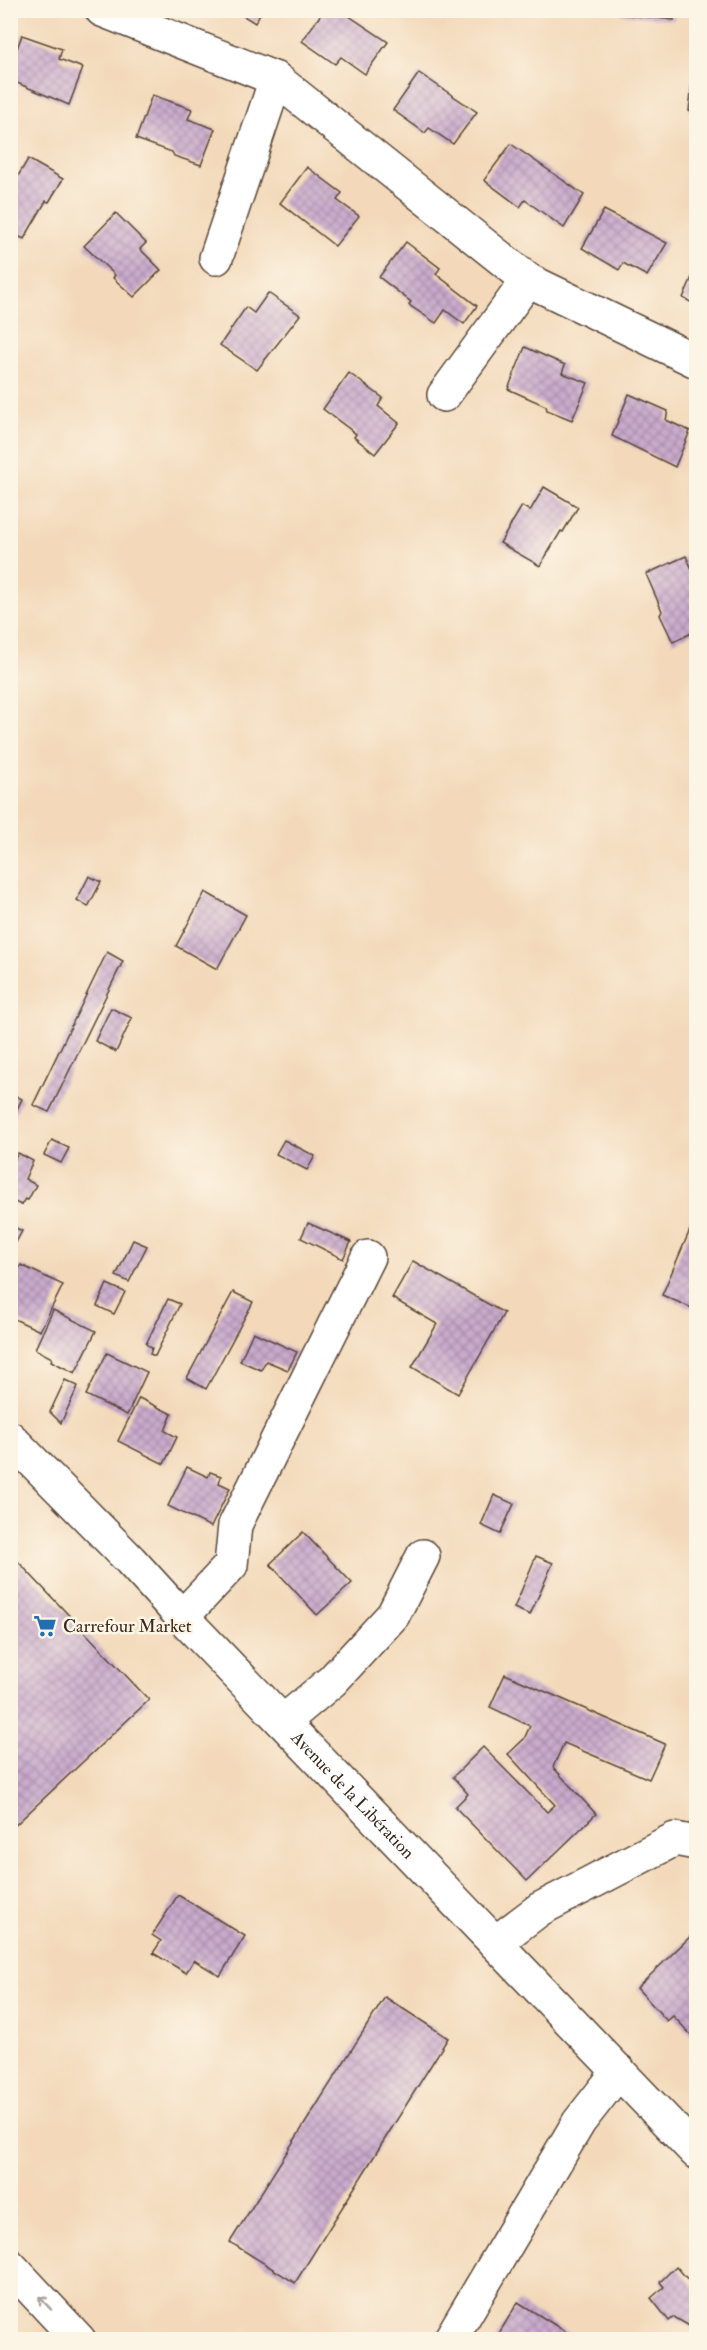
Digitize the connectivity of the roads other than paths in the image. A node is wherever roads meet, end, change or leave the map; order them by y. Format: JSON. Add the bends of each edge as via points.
{"nodes":[{"id":1,"x":102,"y":10,"type":"edge"},
{"id":2,"x":276,"y":80,"type":"junction"},
{"id":3,"x":216,"y":258,"type":"dead end"},
{"id":4,"x":528,"y":280,"type":"junction"},
{"id":5,"x":696,"y":361,"type":"edge"},
{"id":6,"x":444,"y":395,"type":"dead end"},
{"id":7,"x":368,"y":1257,"type":"dead end"},
{"id":8,"x":10,"y":1438,"type":"edge"},
{"id":9,"x":423,"y":1557,"type":"dead end"},
{"id":10,"x":182,"y":1617,"type":"junction"},
{"id":11,"x":283,"y":1722,"type":"junction"},
{"id":12,"x":696,"y":1843,"type":"edge"},
{"id":13,"x":495,"y":1943,"type":"junction"},
{"id":14,"x":619,"y":2071,"type":"junction"},
{"id":15,"x":696,"y":2152,"type":"edge"},
{"id":16,"x":10,"y":2266,"type":"edge"},
{"id":17,"x":80,"y":2340,"type":"edge"},
{"id":18,"x":450,"y":2340,"type":"edge"}],
"edges":[{"from":1,"to":2,"type":"street"},
{"from":2,"to":3,"type":"street"},
{"from":2,"to":4,"type":"street"},
{"from":4,"to":5,"type":"street"},
{"from":4,"to":6,"type":"street"},
{"from":7,"to":10,"type":"street","via":[[235,1524],[231,1565]]},
{"from":8,"to":10,"type":"street","name":"Avenue de la Libération"},
{"from":9,"to":11,"type":"street","via":[[393,1615],[332,1681]]},
{"from":10,"to":11,"type":"street","name":"Avenue de la Libération"},
{"from":11,"to":13,"type":"street","name":"Avenue de la Libération"},
{"from":12,"to":13,"type":"street","via":[[675,1839],[540,1909]]},
{"from":13,"to":14,"type":"street","name":"Avenue de la Libération"},
{"from":14,"to":15,"type":"street","name":"Avenue de la Libération"},
{"from":14,"to":18,"type":"street","via":[[579,2122]]},
{"from":17,"to":16,"type":"street","one_way":true}]}
